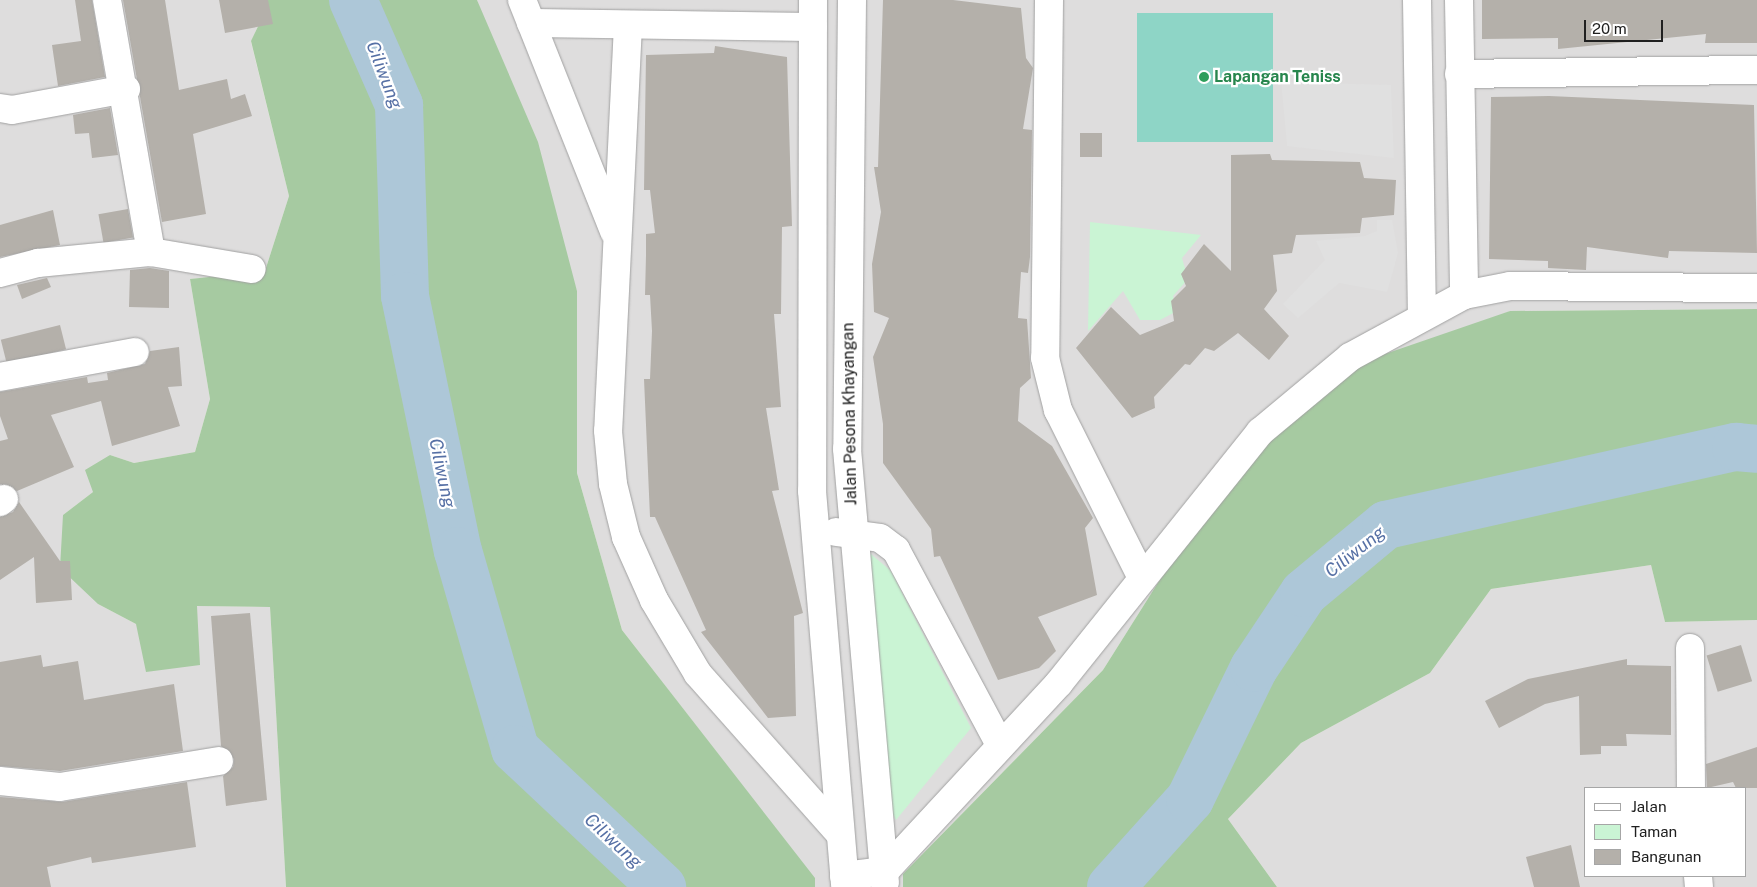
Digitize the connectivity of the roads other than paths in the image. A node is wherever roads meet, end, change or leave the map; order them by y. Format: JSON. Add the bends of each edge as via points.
{"nodes":[{"id":1,"x":107,"y":0,"type":"edge"},
{"id":2,"x":813,"y":0,"type":"edge"},
{"id":3,"x":852,"y":0,"type":"edge"},
{"id":4,"x":1049,"y":0,"type":"edge"},
{"id":5,"x":1417,"y":0,"type":"edge"},
{"id":6,"x":1459,"y":0,"type":"edge"},
{"id":7,"x":527,"y":11,"type":"edge"},
{"id":8,"x":628,"y":25,"type":"junction"},
{"id":9,"x":813,"y":27,"type":"junction"},
{"id":10,"x":1757,"y":70,"type":"edge"},
{"id":11,"x":1459,"y":74,"type":"junction"},
{"id":12,"x":126,"y":89,"type":"junction"},
{"id":13,"x":0,"y":108,"type":"edge"},
{"id":14,"x":618,"y":239,"type":"junction"},
{"id":15,"x":151,"y":252,"type":"junction"},
{"id":16,"x":252,"y":269,"type":"dead end"},
{"id":17,"x":0,"y":274,"type":"edge"},
{"id":18,"x":1757,"y":288,"type":"edge"},
{"id":19,"x":1464,"y":295,"type":"junction"},
{"id":20,"x":1422,"y":314,"type":"junction"},
{"id":21,"x":135,"y":352,"type":"dead end"},
{"id":22,"x":0,"y":377,"type":"edge"},
{"id":23,"x":814,"y":531,"type":"junction"},
{"id":24,"x":852,"y":532,"type":"junction"},
{"id":25,"x":1142,"y":578,"type":"junction"},
{"id":26,"x":1690,"y":648,"type":"dead end"},
{"id":27,"x":1000,"y":745,"type":"junction"},
{"id":28,"x":219,"y":761,"type":"dead end"},
{"id":29,"x":0,"y":781,"type":"edge"},
{"id":30,"x":1691,"y":787,"type":"edge"},
{"id":31,"x":839,"y":833,"type":"junction"},
{"id":32,"x":885,"y":879,"type":"edge"},
{"id":33,"x":845,"y":881,"type":"edge"}],
"edges":[{"from":1,"to":12,"type":"street"},
{"from":2,"to":9,"type":"street"},
{"from":3,"to":24,"type":"street","name":"Jalan Pesona Khayangan","via":[[847,449]]},
{"from":4,"to":25,"type":"street","via":[[1046,367],[1058,410]]},
{"from":5,"to":20,"type":"street"},
{"from":6,"to":11,"type":"street"},
{"from":7,"to":8,"type":"street"},
{"from":7,"to":14,"type":"street"},
{"from":8,"to":9,"type":"street"},
{"from":8,"to":14,"type":"street"},
{"from":9,"to":23,"type":"street"},
{"from":10,"to":11,"type":"street"},
{"from":11,"to":19,"type":"street"},
{"from":12,"to":13,"type":"street","via":[[12,110]]},
{"from":12,"to":15,"type":"street"},
{"from":14,"to":31,"type":"street","via":[[608,431],[613,484],[626,538],[654,600],[698,674]]},
{"from":15,"to":16,"type":"street"},
{"from":15,"to":17,"type":"street","via":[[38,263]]},
{"from":18,"to":19,"type":"street","via":[[1510,286]]},
{"from":19,"to":20,"type":"street"},
{"from":20,"to":25,"type":"street","via":[[1350,357],[1260,432]]},
{"from":21,"to":22,"type":"street"},
{"from":23,"to":24,"type":"street"},
{"from":23,"to":31,"type":"street"},
{"from":24,"to":27,"type":"street","via":[[880,538],[896,550]]},
{"from":24,"to":32,"type":"street","name":"Jalan Pesona Khayangan"},
{"from":25,"to":27,"type":"street","via":[[1059,683]]},
{"from":26,"to":30,"type":"street"},
{"from":27,"to":32,"type":"street"},
{"from":28,"to":29,"type":"street","via":[[60,787]]},
{"from":31,"to":33,"type":"street"},
{"from":32,"to":33,"type":"street"}]}
